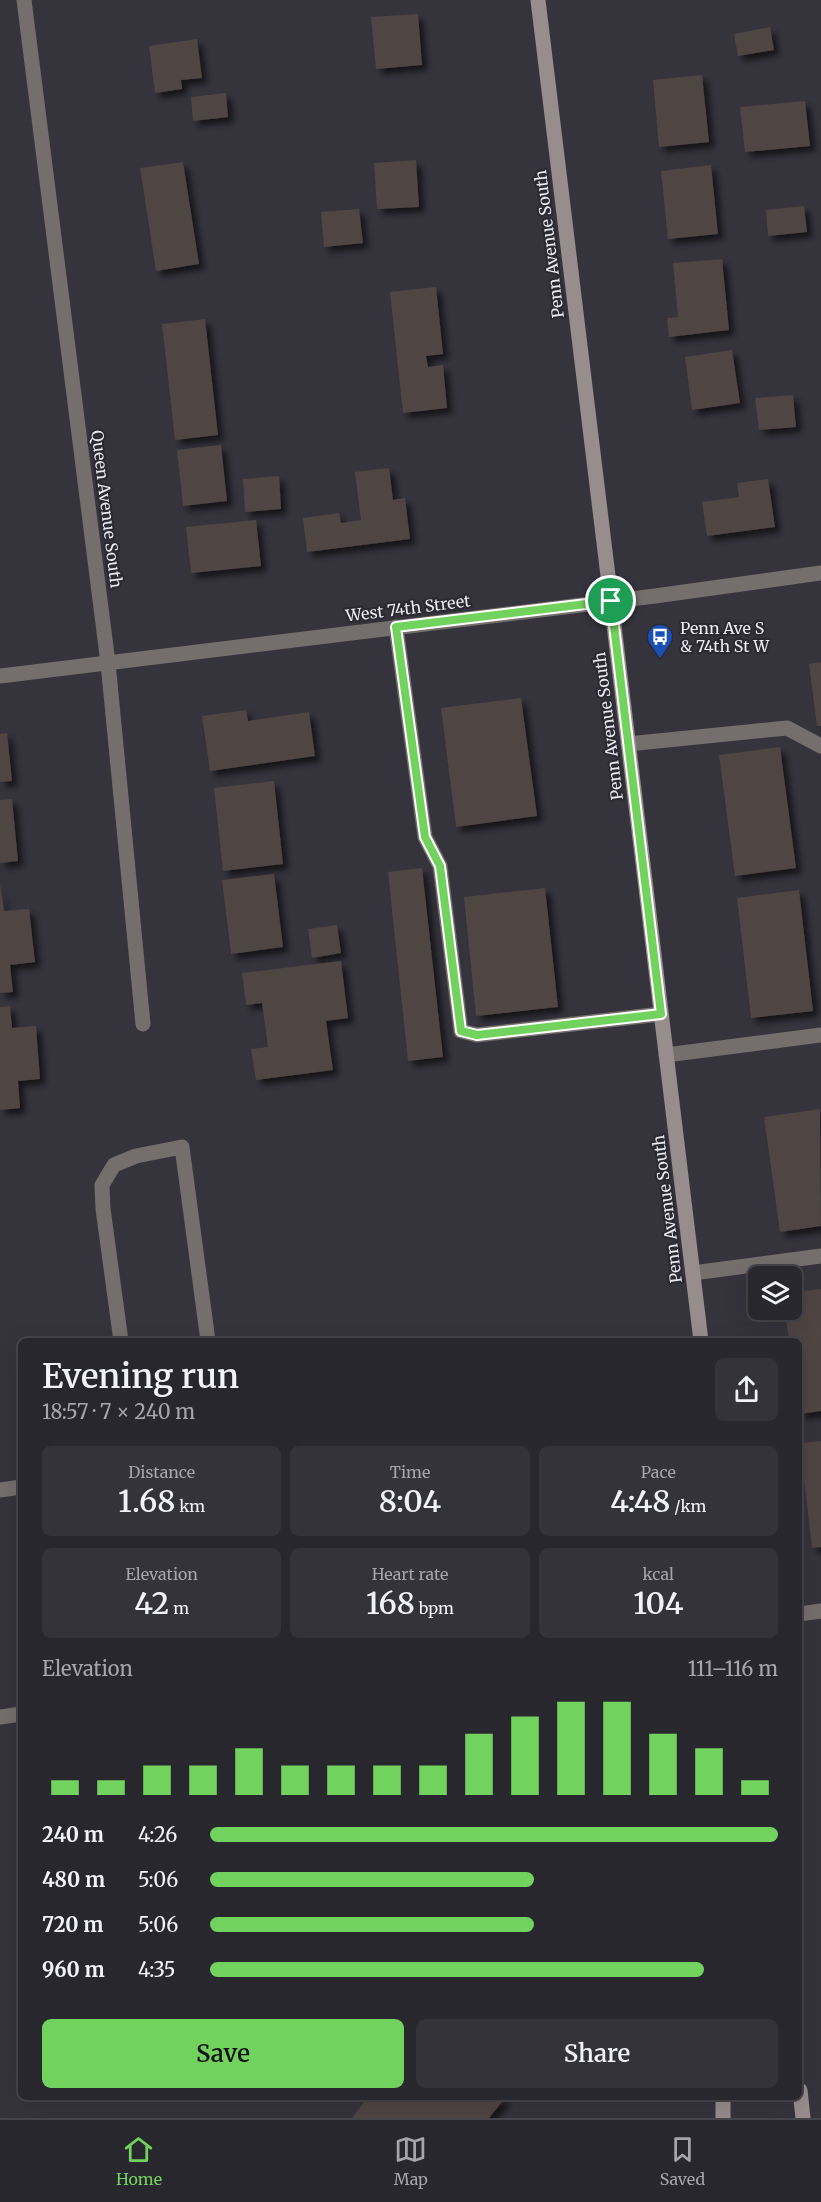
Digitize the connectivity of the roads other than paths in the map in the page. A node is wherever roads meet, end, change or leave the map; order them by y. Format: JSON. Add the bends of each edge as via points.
{"nodes":[{"id":1,"x":24,"y":0,"type":"edge"},
{"id":2,"x":538,"y":0,"type":"edge"},
{"id":3,"x":821,"y":573,"type":"edge"},
{"id":4,"x":611,"y":601,"type":"junction"},
{"id":5,"x":396,"y":627,"type":"junction"},
{"id":6,"x":108,"y":663,"type":"junction"},
{"id":7,"x":0,"y":676,"type":"edge"},
{"id":8,"x":628,"y":744,"type":"junction"},
{"id":9,"x":821,"y":746,"type":"edge"},
{"id":10,"x":661,"y":1014,"type":"junction"},
{"id":11,"x":143,"y":1024,"type":"dead end"},
{"id":12,"x":821,"y":1035,"type":"edge"},
{"id":13,"x":666,"y":1055,"type":"junction"},
{"id":14,"x":821,"y":1256,"type":"edge"},
{"id":15,"x":693,"y":1273,"type":"junction"},
{"id":16,"x":121,"y":1338,"type":"edge"},
{"id":17,"x":207,"y":1338,"type":"edge"},
{"id":18,"x":701,"y":1338,"type":"edge"},
{"id":19,"x":18,"y":1487,"type":"edge"},
{"id":20,"x":0,"y":1490,"type":"edge"},
{"id":21,"x":821,"y":1611,"type":"edge"},
{"id":22,"x":802,"y":1614,"type":"edge"},
{"id":23,"x":18,"y":1714,"type":"edge"},
{"id":24,"x":0,"y":1717,"type":"edge"},
{"id":25,"x":723,"y":2100,"type":"edge"},
{"id":26,"x":801,"y":2100,"type":"edge"},
{"id":27,"x":723,"y":2118,"type":"edge"},
{"id":28,"x":803,"y":2118,"type":"edge"}],
"edges":[{"from":1,"to":6,"type":"street","name":"Queen Avenue South"},
{"from":2,"to":4,"type":"main road","name":"Penn Avenue South"},
{"from":3,"to":4,"type":"street","name":"West 74th Street"},
{"from":4,"to":5,"type":"street","name":"West 74th Street"},
{"from":4,"to":8,"type":"main road","name":"Penn Avenue South"},
{"from":5,"to":6,"type":"street","name":"West 74th Street"},
{"from":5,"to":10,"type":"street","via":[[425,837],[440,866],[461,1031],[477,1035]]},
{"from":6,"to":7,"type":"street","name":"West 74th Street"},
{"from":6,"to":11,"type":"street","name":"Queen Avenue South"},
{"from":8,"to":9,"type":"street","via":[[788,728]]},
{"from":8,"to":10,"type":"main road","name":"Penn Avenue South"},
{"from":10,"to":13,"type":"main road","name":"Penn Avenue South"},
{"from":12,"to":13,"type":"street"},
{"from":13,"to":15,"type":"main road","name":"Penn Avenue South"},
{"from":14,"to":15,"type":"street"},
{"from":15,"to":18,"type":"main road","name":"Penn Avenue South"},
{"from":16,"to":17,"type":"street","via":[[102,1185],[114,1165],[136,1156],[182,1147]]},
{"from":19,"to":20,"type":"street"},
{"from":21,"to":22,"type":"street"},
{"from":23,"to":24,"type":"street"},
{"from":25,"to":27,"type":"main road"},
{"from":26,"to":28,"type":"main road"}]}
